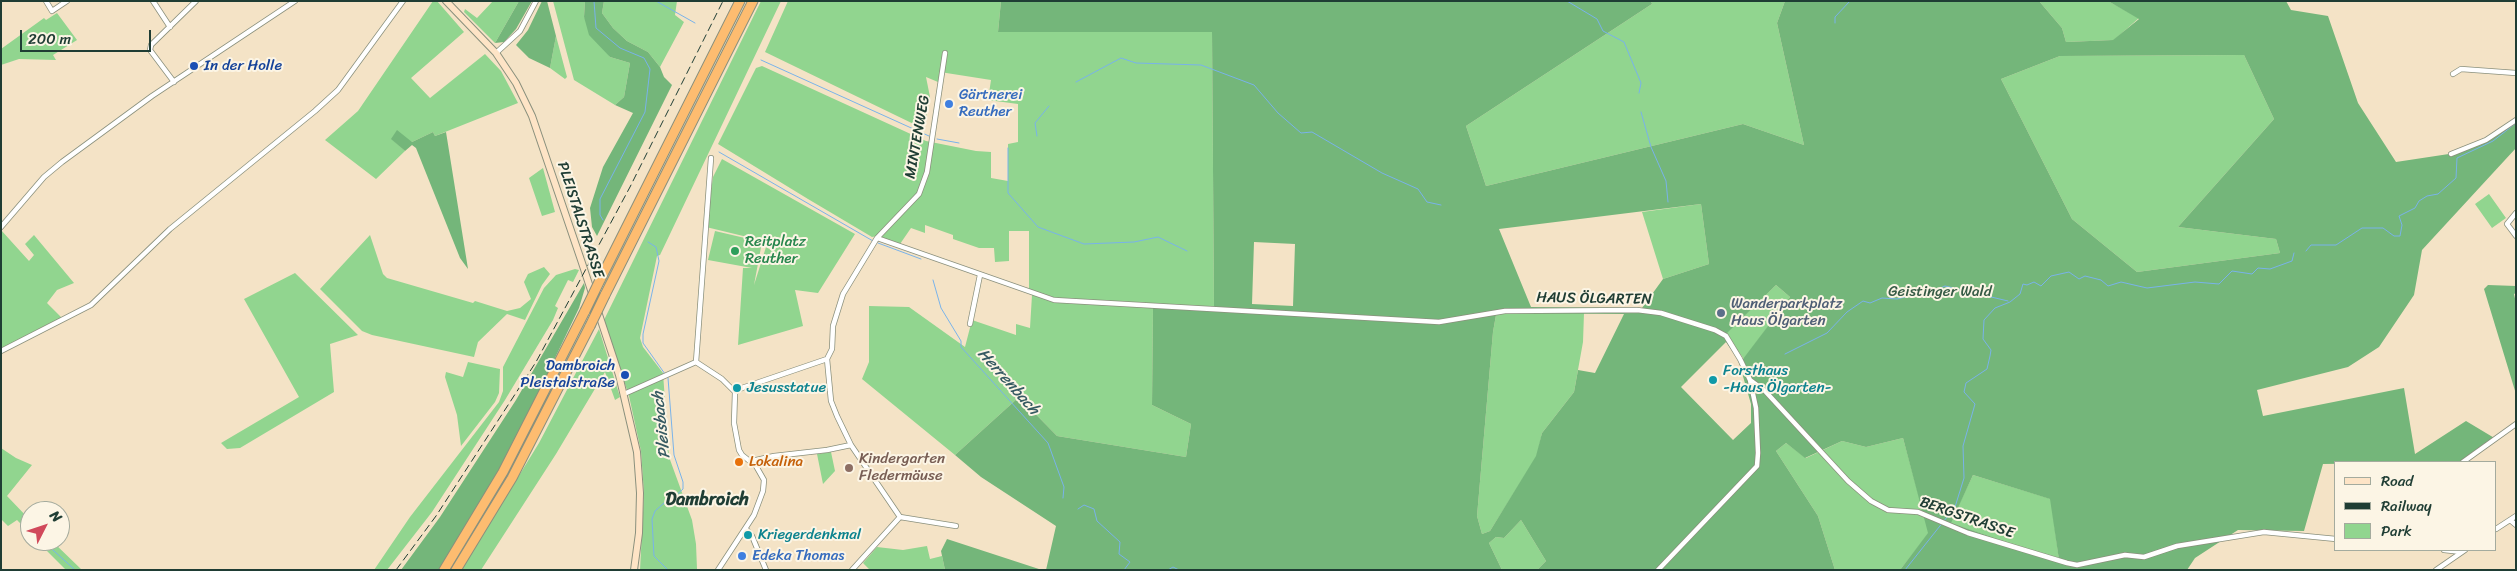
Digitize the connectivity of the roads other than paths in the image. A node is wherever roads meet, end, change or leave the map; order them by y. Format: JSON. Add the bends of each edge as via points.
{"nodes":[{"id":1,"x":46,"y":1,"type":"edge"},
{"id":2,"x":67,"y":1,"type":"edge"},
{"id":3,"x":153,"y":1,"type":"edge"},
{"id":4,"x":196,"y":1,"type":"edge"},
{"id":5,"x":295,"y":1,"type":"edge"},
{"id":6,"x":403,"y":1,"type":"edge"},
{"id":7,"x":446,"y":1,"type":"edge"},
{"id":8,"x":536,"y":1,"type":"edge"},
{"id":9,"x":740,"y":1,"type":"edge"},
{"id":10,"x":752,"y":1,"type":"edge"},
{"id":11,"x":170,"y":26,"type":"junction"},
{"id":12,"x":496,"y":53,"type":"junction"},
{"id":13,"x":945,"y":53,"type":"dead end"},
{"id":14,"x":2516,"y":73,"type":"edge"},
{"id":15,"x":2453,"y":74,"type":"dead end"},
{"id":16,"x":174,"y":82,"type":"junction"},
{"id":17,"x":2516,"y":120,"type":"edge"},
{"id":18,"x":2451,"y":154,"type":"dead end"},
{"id":19,"x":711,"y":158,"type":"dead end"},
{"id":20,"x":2516,"y":213,"type":"edge"},
{"id":21,"x":1,"y":227,"type":"edge"},
{"id":22,"x":2516,"y":236,"type":"edge"},
{"id":23,"x":877,"y":238,"type":"junction"},
{"id":24,"x":980,"y":275,"type":"junction"},
{"id":25,"x":970,"y":324,"type":"dead end"},
{"id":26,"x":1,"y":351,"type":"edge"},
{"id":27,"x":827,"y":359,"type":"junction"},
{"id":28,"x":696,"y":362,"type":"junction"},
{"id":29,"x":1750,"y":380,"type":"junction"},
{"id":30,"x":735,"y":392,"type":"junction"},
{"id":31,"x":624,"y":394,"type":"junction"},
{"id":32,"x":2516,"y":424,"type":"edge"},
{"id":33,"x":851,"y":445,"type":"junction"},
{"id":34,"x":752,"y":461,"type":"junction"},
{"id":35,"x":2464,"y":461,"type":"edge"},
{"id":36,"x":2516,"y":516,"type":"edge"},
{"id":37,"x":900,"y":517,"type":"junction"},
{"id":38,"x":2510,"y":520,"type":"junction"},
{"id":39,"x":2516,"y":525,"type":"edge"},
{"id":40,"x":956,"y":526,"type":"dead end"},
{"id":41,"x":2497,"y":528,"type":"edge"},
{"id":42,"x":746,"y":529,"type":"junction"},
{"id":43,"x":2334,"y":539,"type":"edge"},
{"id":44,"x":2462,"y":551,"type":"edge"},
{"id":45,"x":444,"y":570,"type":"edge"},
{"id":46,"x":456,"y":570,"type":"edge"},
{"id":47,"x":634,"y":570,"type":"edge"},
{"id":48,"x":718,"y":570,"type":"edge"},
{"id":49,"x":766,"y":570,"type":"edge"},
{"id":50,"x":852,"y":570,"type":"edge"},
{"id":51,"x":1658,"y":570,"type":"edge"},
{"id":52,"x":2436,"y":570,"type":"edge"}],
"edges":[{"from":1,"to":2,"type":"street","via":[[52,11]]},
{"from":3,"to":11,"type":"street"},
{"from":4,"to":11,"type":"street"},
{"from":5,"to":16,"type":"street"},
{"from":6,"to":26,"type":"street","via":[[338,90],[170,229],[91,305]]},
{"from":7,"to":12,"type":"main road","name":"PLEISTALSTRASSE"},
{"from":8,"to":12,"type":"street","via":[[520,31]]},
{"from":9,"to":45,"type":"highway","bridge":true,"via":[[503,472]]},
{"from":10,"to":46,"type":"highway","bridge":true,"via":[[512,478]]},
{"from":11,"to":16,"type":"street","via":[[150,50]]},
{"from":12,"to":31,"type":"main road","name":"PLEISTALSTRASSE","via":[[532,116]]},
{"from":13,"to":23,"type":"street","name":"MINTENWEG","via":[[927,172],[919,194]]},
{"from":14,"to":15,"type":"street","via":[[2461,69]]},
{"from":16,"to":21,"type":"street","via":[[52,169]]},
{"from":17,"to":18,"type":"street","via":[[2486,140]]},
{"from":19,"to":28,"type":"street"},
{"from":20,"to":22,"type":"street","via":[[2507,224]]},
{"from":23,"to":24,"type":"street","name":"HAUS ÖLGARTEN"},
{"from":23,"to":27,"type":"street","name":"MINTENWEG","via":[[842,294],[833,326],[832,349]]},
{"from":24,"to":25,"type":"street"},
{"from":24,"to":29,"type":"street","name":"HAUS ÖLGARTEN","via":[[1054,300],[1170,307],[1439,322],[1527,311],[1637,310],[1661,313],[1726,336]]},
{"from":27,"to":30,"type":"street"},
{"from":27,"to":33,"type":"street","name":"MINTENWEG","via":[[831,401]]},
{"from":28,"to":30,"type":"street"},
{"from":28,"to":31,"type":"street"},
{"from":29,"to":43,"type":"street","name":"BERGSTRASSE","via":[[1765,391],[1848,481],[1871,501],[1888,510],[1918,512],[1937,522],[2077,565],[2125,555],[2144,557],[2177,546],[2264,532]]},
{"from":29,"to":51,"type":"street","via":[[1756,408],[1757,466]]},
{"from":30,"to":34,"type":"street","via":[[734,423],[739,450]]},
{"from":31,"to":47,"type":"main road","name":"PLEISTALSTRASSE","via":[[637,452],[640,493]]},
{"from":32,"to":35,"type":"street"},
{"from":33,"to":34,"type":"street"},
{"from":33,"to":37,"type":"street","name":"MINTENWEG"},
{"from":34,"to":42,"type":"street","via":[[764,480],[763,491]]},
{"from":36,"to":38,"type":"street"},
{"from":37,"to":40,"type":"street"},
{"from":37,"to":50,"type":"street"},
{"from":38,"to":39,"type":"street"},
{"from":38,"to":41,"type":"street"},
{"from":42,"to":48,"type":"street"},
{"from":42,"to":49,"type":"street"},
{"from":44,"to":52,"type":"street"}]}
